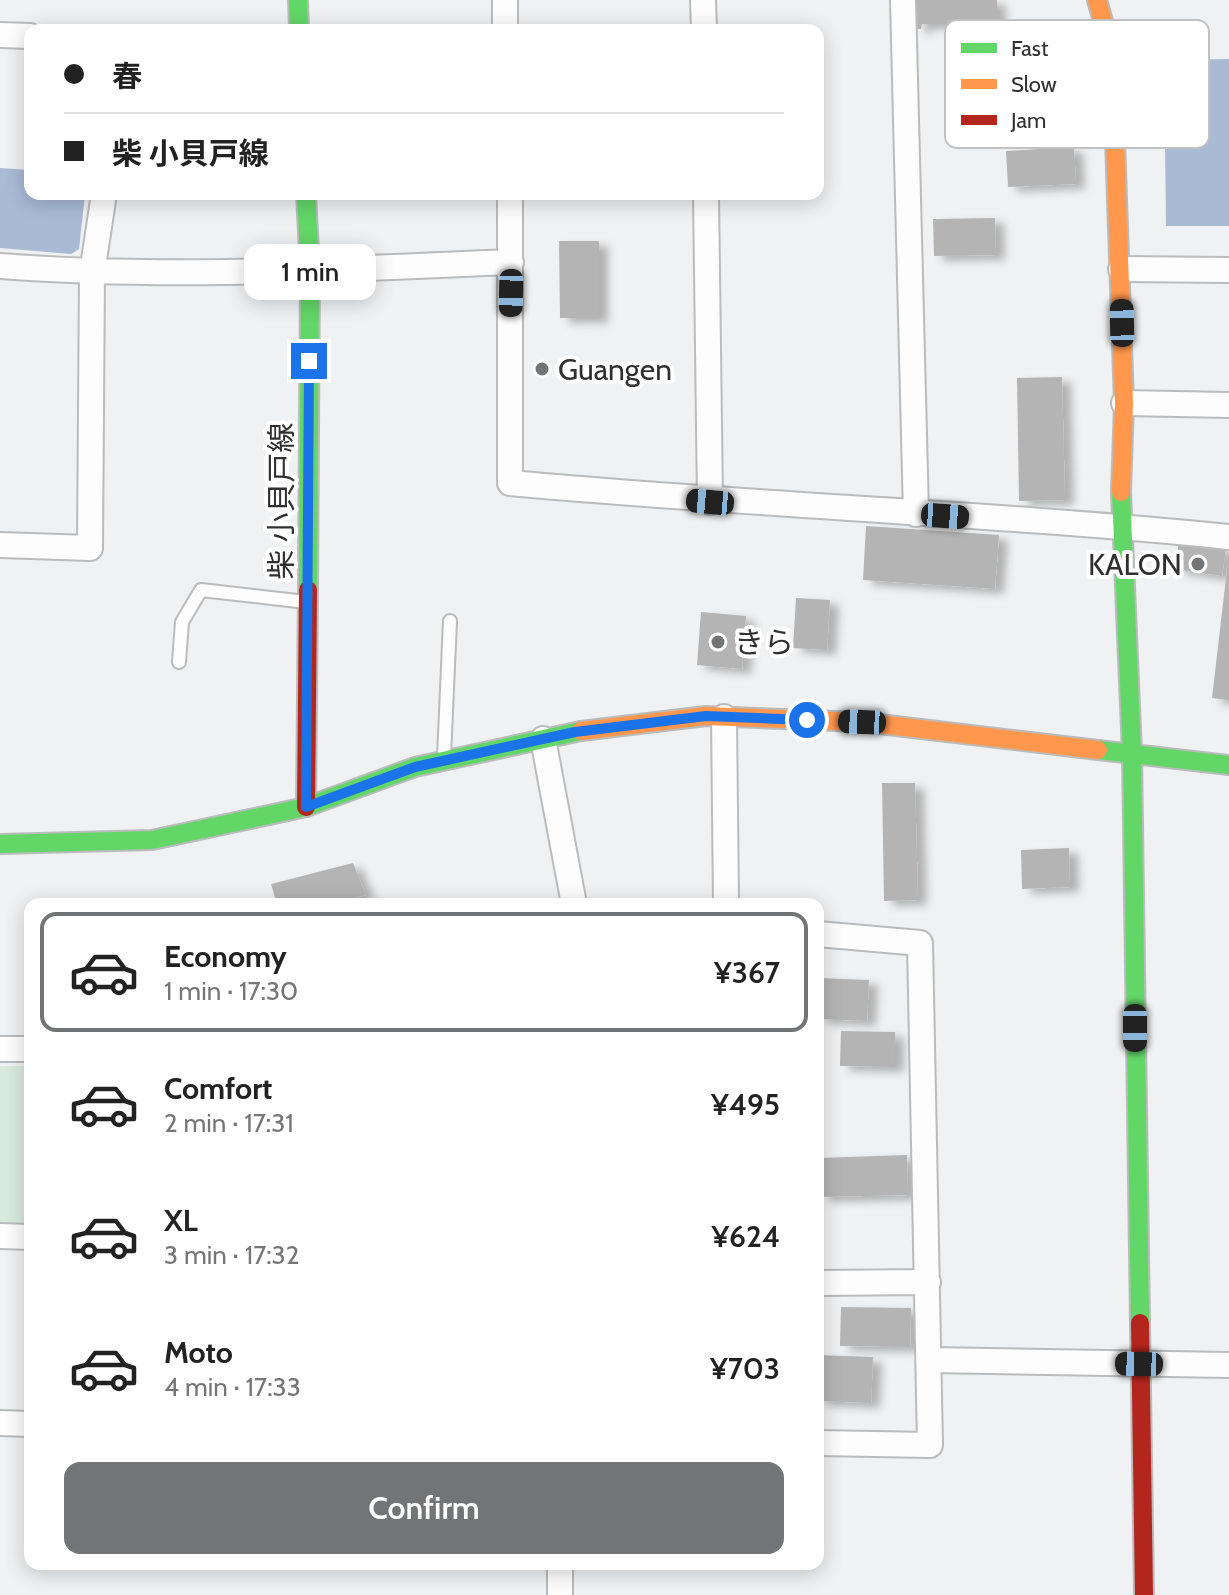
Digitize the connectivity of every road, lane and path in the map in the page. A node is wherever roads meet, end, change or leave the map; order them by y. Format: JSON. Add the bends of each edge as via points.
{"nodes":[{"id":1,"x":298,"y":0,"type":"edge"},
{"id":2,"x":505,"y":0,"type":"edge"},
{"id":3,"x":703,"y":0,"type":"edge"},
{"id":4,"x":903,"y":0,"type":"edge"},
{"id":5,"x":1097,"y":0,"type":"edge"},
{"id":6,"x":1103,"y":20,"type":"edge"},
{"id":7,"x":299,"y":24,"type":"edge"},
{"id":8,"x":505,"y":24,"type":"edge"},
{"id":9,"x":704,"y":24,"type":"edge"},
{"id":10,"x":0,"y":35,"type":"edge"},
{"id":11,"x":24,"y":36,"type":"edge"},
{"id":12,"x":1116,"y":148,"type":"edge"},
{"id":13,"x":103,"y":200,"type":"edge"},
{"id":14,"x":306,"y":200,"type":"edge"},
{"id":15,"x":510,"y":200,"type":"edge"},
{"id":16,"x":706,"y":200,"type":"edge"},
{"id":17,"x":511,"y":262,"type":"junction"},
{"id":18,"x":0,"y":266,"type":"edge"},
{"id":19,"x":1121,"y":269,"type":"junction"},
{"id":20,"x":310,"y":270,"type":"junction"},
{"id":21,"x":1229,"y":270,"type":"edge"},
{"id":22,"x":92,"y":273,"type":"junction"},
{"id":23,"x":1124,"y":403,"type":"junction"},
{"id":24,"x":1229,"y":405,"type":"edge"},
{"id":25,"x":710,"y":502,"type":"junction"},
{"id":26,"x":916,"y":514,"type":"junction"},
{"id":27,"x":1120,"y":526,"type":"junction"},
{"id":28,"x":1229,"y":537,"type":"edge"},
{"id":29,"x":0,"y":545,"type":"edge"},
{"id":30,"x":309,"y":602,"type":"junction"},
{"id":31,"x":450,"y":621,"type":"dead end"},
{"id":32,"x":179,"y":662,"type":"dead end"},
{"id":33,"x":724,"y":717,"type":"junction"},
{"id":34,"x":543,"y":739,"type":"junction"},
{"id":35,"x":1132,"y":753,"type":"junction"},
{"id":36,"x":444,"y":761,"type":"junction"},
{"id":37,"x":1229,"y":765,"type":"edge"},
{"id":38,"x":306,"y":807,"type":"junction"},
{"id":39,"x":0,"y":844,"type":"edge"},
{"id":40,"x":573,"y":898,"type":"edge"},
{"id":41,"x":726,"y":898,"type":"edge"},
{"id":42,"x":824,"y":935,"type":"edge"},
{"id":43,"x":0,"y":1049,"type":"edge"},
{"id":44,"x":24,"y":1049,"type":"edge"},
{"id":45,"x":0,"y":1236,"type":"edge"},
{"id":46,"x":24,"y":1237,"type":"edge"},
{"id":47,"x":928,"y":1282,"type":"junction"},
{"id":48,"x":824,"y":1283,"type":"edge"},
{"id":49,"x":930,"y":1360,"type":"junction"},
{"id":50,"x":1139,"y":1364,"type":"junction"},
{"id":51,"x":1229,"y":1365,"type":"edge"},
{"id":52,"x":0,"y":1423,"type":"edge"},
{"id":53,"x":24,"y":1424,"type":"edge"},
{"id":54,"x":824,"y":1443,"type":"edge"},
{"id":55,"x":560,"y":1570,"type":"edge"},
{"id":56,"x":560,"y":1595,"type":"edge"},
{"id":57,"x":1144,"y":1595,"type":"edge"}],
"edges":[{"from":1,"to":7,"type":"street"},
{"from":2,"to":8,"type":"street"},
{"from":3,"to":9,"type":"street"},
{"from":4,"to":26,"type":"street"},
{"from":5,"to":6,"type":"street"},
{"from":10,"to":11,"type":"street"},
{"from":12,"to":19,"type":"street"},
{"from":13,"to":22,"type":"street"},
{"from":14,"to":20,"type":"street","name":"柴 小貝戸線"},
{"from":15,"to":17,"type":"street"},
{"from":16,"to":25,"type":"street"},
{"from":17,"to":20,"type":"street"},
{"from":17,"to":25,"type":"street","via":[[510,483]]},
{"from":18,"to":22,"type":"street"},
{"from":19,"to":21,"type":"street"},
{"from":19,"to":23,"type":"street"},
{"from":20,"to":22,"type":"street"},
{"from":20,"to":30,"type":"street","name":"柴 小貝戸線"},
{"from":22,"to":29,"type":"street","via":[[90,548]]},
{"from":23,"to":24,"type":"street"},
{"from":23,"to":27,"type":"street"},
{"from":25,"to":26,"type":"street"},
{"from":26,"to":27,"type":"street"},
{"from":27,"to":28,"type":"street"},
{"from":27,"to":35,"type":"street"},
{"from":30,"to":32,"type":"lane","via":[[201,590],[182,622]]},
{"from":30,"to":38,"type":"street","name":"柴 小貝戸線"},
{"from":31,"to":36,"type":"lane"},
{"from":33,"to":34,"type":"street"},
{"from":33,"to":35,"type":"street","via":[[862,722]]},
{"from":33,"to":41,"type":"street"},
{"from":34,"to":36,"type":"street"},
{"from":34,"to":40,"type":"street"},
{"from":35,"to":37,"type":"street"},
{"from":35,"to":50,"type":"street"},
{"from":36,"to":38,"type":"street"},
{"from":38,"to":39,"type":"street","via":[[152,840]]},
{"from":42,"to":47,"type":"street","via":[[920,943]]},
{"from":43,"to":44,"type":"street"},
{"from":45,"to":46,"type":"street"},
{"from":47,"to":48,"type":"street"},
{"from":47,"to":49,"type":"street"},
{"from":49,"to":50,"type":"street"},
{"from":49,"to":54,"type":"street","via":[[930,1445]]},
{"from":50,"to":51,"type":"street"},
{"from":50,"to":57,"type":"street"},
{"from":52,"to":53,"type":"street"},
{"from":55,"to":56,"type":"street"}]}
